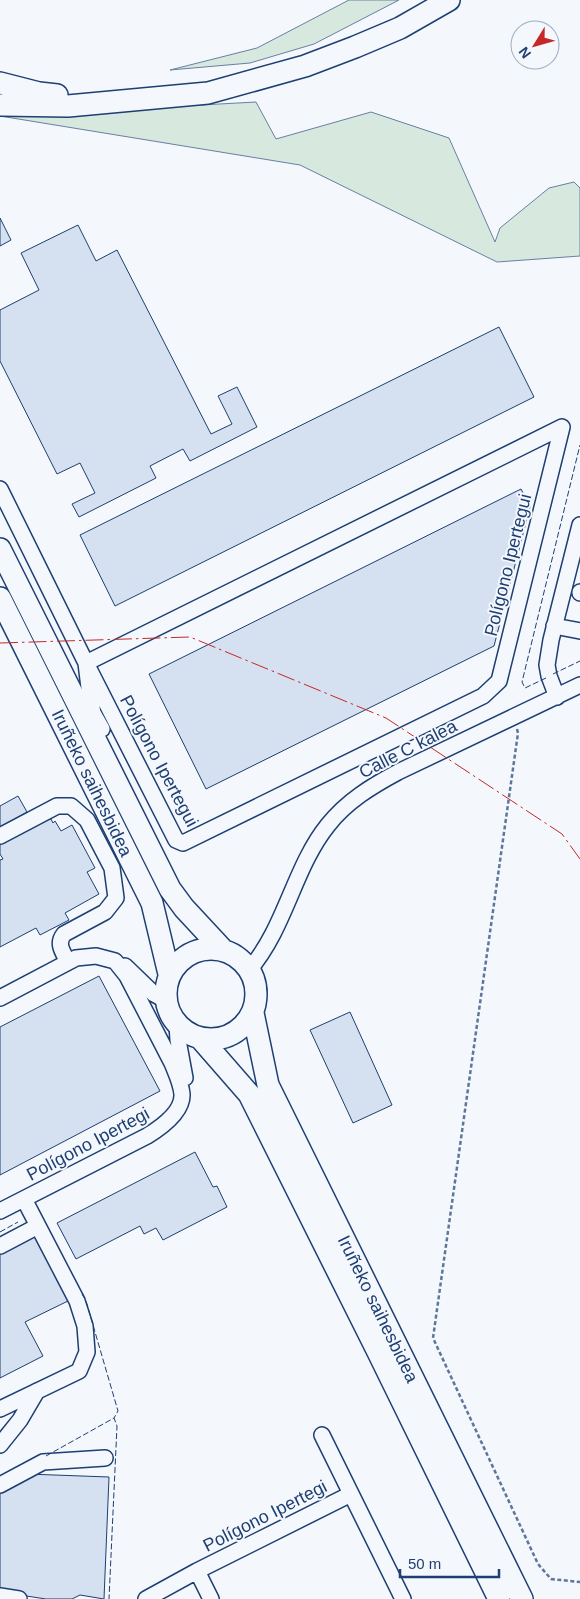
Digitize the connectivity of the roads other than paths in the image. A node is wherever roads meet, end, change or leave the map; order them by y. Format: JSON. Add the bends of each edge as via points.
{"nodes":[{"id":1,"x":456,"y":0,"type":"edge"},
{"id":2,"x":442,"y":4,"type":"edge"},
{"id":3,"x":0,"y":83,"type":"edge"},
{"id":4,"x":117,"y":102,"type":"junction"},
{"id":5,"x":0,"y":105,"type":"edge"},
{"id":6,"x":0,"y":489,"type":"edge"},
{"id":7,"x":580,"y":525,"type":"edge"},
{"id":8,"x":0,"y":549,"type":"edge"},
{"id":9,"x":0,"y":598,"type":"edge"},
{"id":10,"x":554,"y":626,"type":"junction"},
{"id":11,"x":580,"y":631,"type":"edge"},
{"id":12,"x":86,"y":663,"type":"junction"},
{"id":13,"x":580,"y":685,"type":"edge"},
{"id":14,"x":557,"y":696,"type":"junction"},
{"id":15,"x":130,"y":811,"type":"junction"},
{"id":16,"x":0,"y":836,"type":"edge"},
{"id":17,"x":222,"y":950,"type":"junction"},
{"id":18,"x":115,"y":961,"type":"junction"},
{"id":19,"x":68,"y":962,"type":"junction"},
{"id":20,"x":249,"y":970,"type":"junction"},
{"id":21,"x":169,"y":974,"type":"junction"},
{"id":22,"x":0,"y":998,"type":"edge"},
{"id":23,"x":165,"y":1000,"type":"junction"},
{"id":24,"x":252,"y":1012,"type":"junction"},
{"id":25,"x":177,"y":1025,"type":"junction"},
{"id":26,"x":201,"y":1039,"type":"junction"},
{"id":27,"x":182,"y":1096,"type":"junction"},
{"id":28,"x":24,"y":1199,"type":"junction"},
{"id":29,"x":0,"y":1211,"type":"edge"},
{"id":30,"x":38,"y":1226,"type":"junction"},
{"id":31,"x":0,"y":1246,"type":"edge"},
{"id":32,"x":37,"y":1391,"type":"junction"},
{"id":33,"x":0,"y":1409,"type":"edge"},
{"id":34,"x":322,"y":1435,"type":"dead end"},
{"id":35,"x":0,"y":1445,"type":"edge"},
{"id":36,"x":105,"y":1458,"type":"dead end"},
{"id":37,"x":0,"y":1486,"type":"edge"},
{"id":38,"x":351,"y":1494,"type":"junction"},
{"id":39,"x":197,"y":1571,"type":"junction"},
{"id":40,"x":0,"y":1596,"type":"edge"},
{"id":41,"x":19,"y":1599,"type":"edge"},
{"id":42,"x":146,"y":1599,"type":"edge"},
{"id":43,"x":211,"y":1599,"type":"edge"},
{"id":44,"x":403,"y":1599,"type":"edge"},
{"id":45,"x":499,"y":1599,"type":"edge"},
{"id":46,"x":522,"y":1599,"type":"edge"}],
"edges":[{"from":1,"to":2,"type":"highway"},
{"from":2,"to":4,"type":"highway","via":[[400,28],[305,66],[208,92]]},
{"from":3,"to":4,"type":"highway","via":[[39,93]]},
{"from":4,"to":5,"type":"highway","via":[[68,106]]},
{"from":6,"to":12,"type":"street","name":"Iruñeko saihesbidea"},
{"from":7,"to":10,"type":"street"},
{"from":8,"to":15,"type":"highway","name":"Iruñeko saihesbidea"},
{"from":9,"to":21,"type":"highway","name":"Iruñeko saihesbidea","via":[[152,904]]},
{"from":10,"to":11,"type":"street"},
{"from":10,"to":14,"type":"street","via":[[547,666]]},
{"from":12,"to":12,"type":"street","name":"Polígono Ipertegui","via":[[474,471],[562,427],[499,681],[483,696],[183,843],[176,840]]},
{"from":12,"to":15,"type":"street","name":"Iruñeko saihesbidea","via":[[93,713],[115,757]]},
{"from":13,"to":14,"type":"street","name":"Calle C kalea"},
{"from":14,"to":20,"type":"street","name":"Calle C kalea","via":[[398,772],[348,804],[328,825],[310,855],[274,933]]},
{"from":15,"to":17,"type":"highway","name":"Iruñeko saihesbidea","via":[[170,889]]},
{"from":16,"to":19,"type":"street","via":[[57,806],[71,806],[87,820],[112,868],[116,898],[105,912],[60,939]]},
{"from":17,"to":20,"type":"highway","via":[[233,954]]},
{"from":17,"to":21,"type":"highway","via":[[192,952]]},
{"from":18,"to":19,"type":"street","via":[[96,956]]},
{"from":18,"to":23,"type":"street"},
{"from":18,"to":27,"type":"street","via":[[127,976],[172,1063]]},
{"from":19,"to":22,"type":"street"},
{"from":20,"to":24,"type":"highway","via":[[255,983],[256,998]]},
{"from":21,"to":23,"type":"highway"},
{"from":23,"to":25,"type":"highway"},
{"from":24,"to":26,"type":"highway","via":[[244,1026],[232,1035],[217,1040]]},
{"from":24,"to":46,"type":"highway","name":"Iruñeko saihesbidea","via":[[268,1085]]},
{"from":25,"to":26,"type":"highway"},
{"from":25,"to":27,"type":"street","name":"Polígono Ipertegi","via":[[186,1076]]},
{"from":26,"to":45,"type":"highway","name":"Iruñeko saihesbidea","via":[[249,1094]]},
{"from":27,"to":28,"type":"street","name":"Polígono Ipertegi","via":[[167,1124]]},
{"from":28,"to":29,"type":"street","name":"Polígono Ipertegi"},
{"from":28,"to":30,"type":"street","name":"Polígono Ipertegi"},
{"from":30,"to":31,"type":"street"},
{"from":30,"to":32,"type":"street","name":"Polígono Ipertegi","via":[[77,1301],[85,1326],[87,1352],[79,1371]]},
{"from":32,"to":33,"type":"street","name":"Polígono Ipertegi"},
{"from":32,"to":35,"type":"street"},
{"from":34,"to":38,"type":"street","name":"Polígono Ipertegi"},
{"from":36,"to":37,"type":"street","via":[[43,1462]]},
{"from":38,"to":39,"type":"street","name":"Polígono Ipertegi"},
{"from":38,"to":44,"type":"street","name":"Polígono Ipertegi"},
{"from":39,"to":42,"type":"street","name":"Polígono Ipertegi"},
{"from":39,"to":43,"type":"street","name":"Polígono Ipertegi"},
{"from":40,"to":41,"type":"street"}]}
